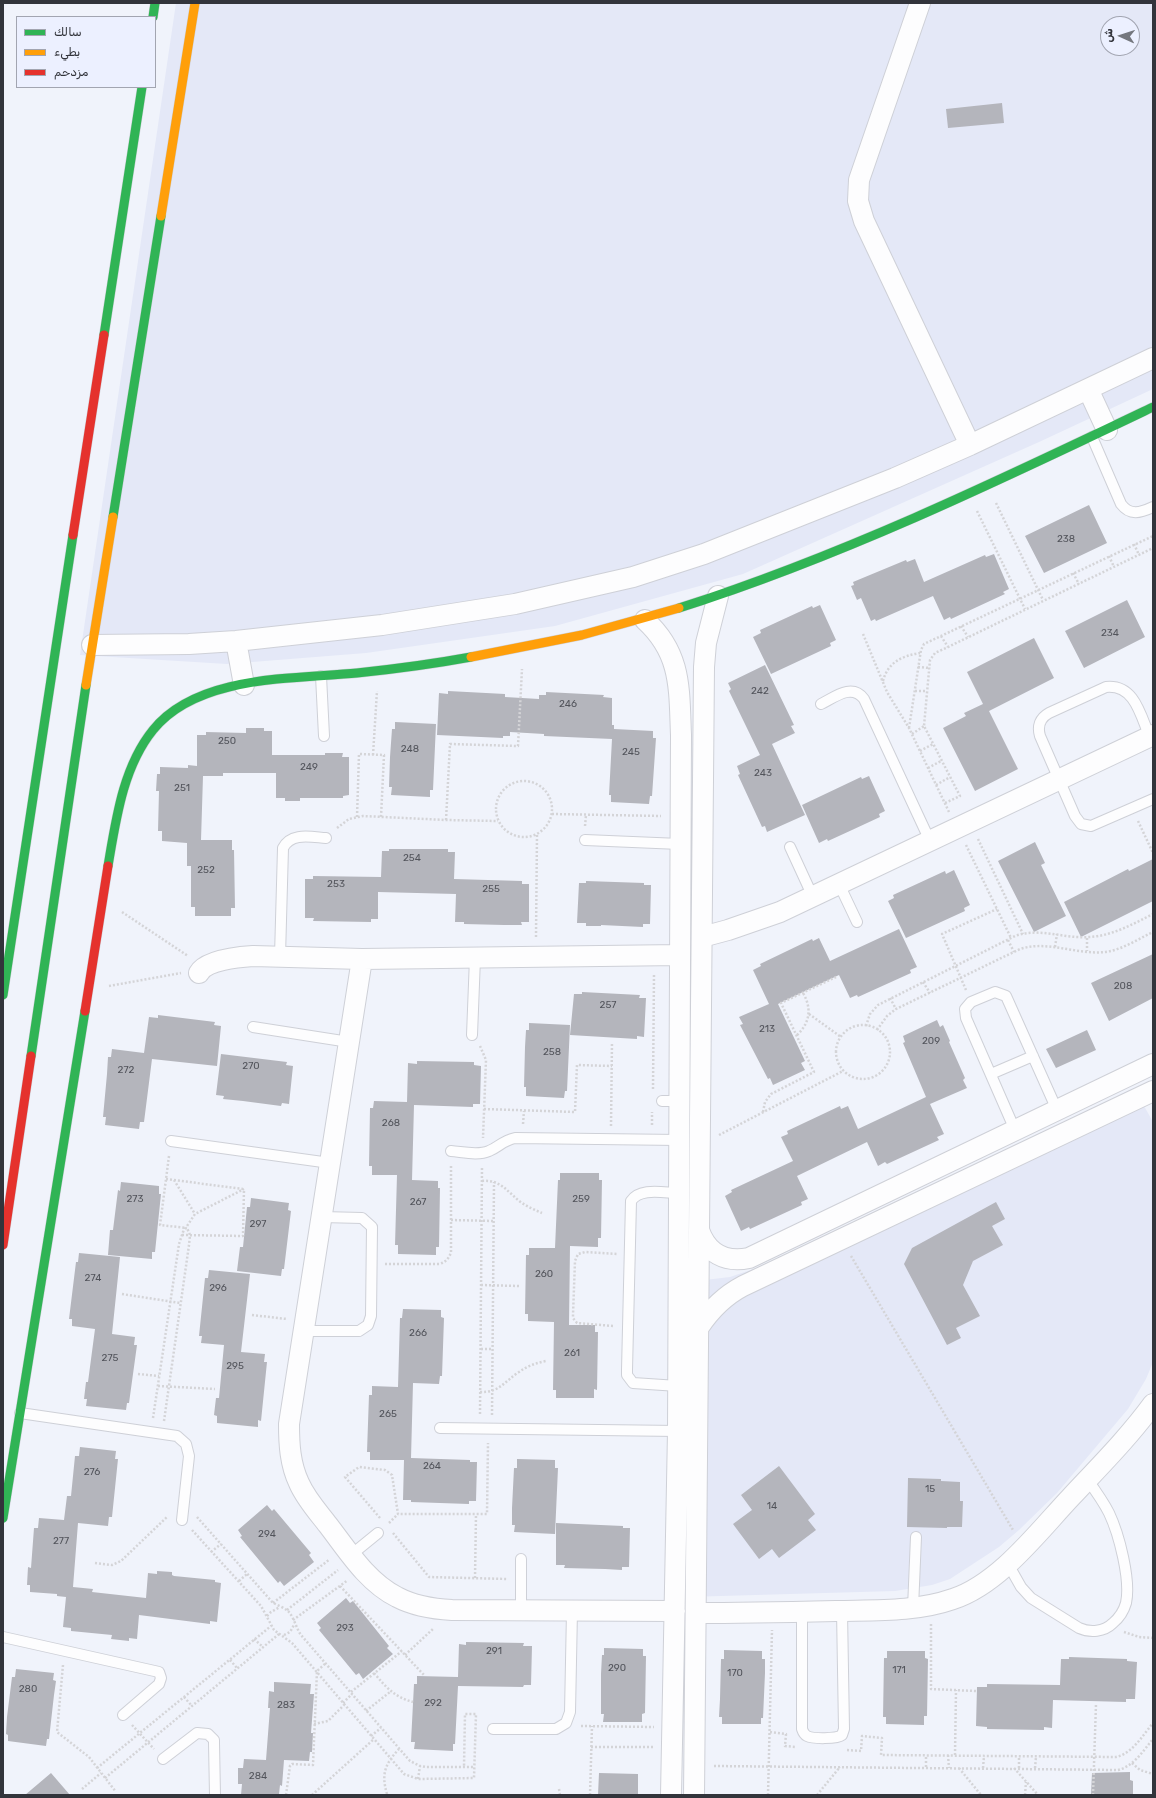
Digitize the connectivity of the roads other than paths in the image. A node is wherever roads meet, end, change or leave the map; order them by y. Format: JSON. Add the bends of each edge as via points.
{"nodes":[{"id":1,"x":188,"y":3,"type":"edge"},
{"id":2,"x":195,"y":3,"type":"edge"},
{"id":3,"x":920,"y":3,"type":"edge"},
{"id":4,"x":194,"y":13,"type":"junction"},
{"id":5,"x":142,"y":88,"type":"edge"},
{"id":6,"x":1153,"y":358,"type":"edge"},
{"id":7,"x":1088,"y":389,"type":"junction"},
{"id":8,"x":1153,"y":408,"type":"edge"},
{"id":9,"x":1099,"y":433,"type":"junction"},
{"id":10,"x":970,"y":445,"type":"junction"},
{"id":11,"x":1153,"y":507,"type":"edge"},
{"id":12,"x":718,"y":596,"type":"junction"},
{"id":13,"x":645,"y":620,"type":"junction"},
{"id":14,"x":236,"y":640,"type":"junction"},
{"id":15,"x":92,"y":645,"type":"junction"},
{"id":16,"x":321,"y":676,"type":"junction"},
{"id":17,"x":244,"y":685,"type":"junction"},
{"id":18,"x":821,"y":704,"type":"dead end"},
{"id":19,"x":324,"y":736,"type":"dead end"},
{"id":20,"x":681,"y":736,"type":"junction"},
{"id":21,"x":704,"y":737,"type":"junction"},
{"id":22,"x":1152,"y":739,"type":"edge"},
{"id":23,"x":1059,"y":780,"type":"junction"},
{"id":24,"x":1153,"y":799,"type":"edge"},
{"id":25,"x":326,"y":838,"type":"road end"},
{"id":26,"x":585,"y":840,"type":"dead end"},
{"id":27,"x":930,"y":841,"type":"junction"},
{"id":28,"x":680,"y":844,"type":"junction"},
{"id":29,"x":790,"y":848,"type":"dead end"},
{"id":30,"x":839,"y":884,"type":"junction"},
{"id":31,"x":812,"y":897,"type":"junction"},
{"id":32,"x":858,"y":922,"type":"dead end"},
{"id":33,"x":702,"y":937,"type":"junction"},
{"id":34,"x":280,"y":956,"type":"junction"},
{"id":35,"x":680,"y":956,"type":"junction"},
{"id":36,"x":474,"y":958,"type":"junction"},
{"id":37,"x":362,"y":959,"type":"junction"},
{"id":38,"x":201,"y":970,"type":"road end"},
{"id":39,"x":3,"y":994,"type":"edge"},
{"id":40,"x":253,"y":1027,"type":"dead end"},
{"id":41,"x":472,"y":1035,"type":"road end"},
{"id":42,"x":349,"y":1042,"type":"junction"},
{"id":43,"x":1033,"y":1056,"type":"junction"},
{"id":44,"x":1153,"y":1064,"type":"edge"},
{"id":45,"x":991,"y":1074,"type":"junction"},
{"id":46,"x":1153,"y":1091,"type":"edge"},
{"id":47,"x":1057,"y":1110,"type":"junction"},
{"id":48,"x":1015,"y":1130,"type":"junction"},
{"id":49,"x":679,"y":1140,"type":"junction"},
{"id":50,"x":171,"y":1141,"type":"road end"},
{"id":51,"x":451,"y":1151,"type":"road end"},
{"id":52,"x":330,"y":1163,"type":"junction"},
{"id":53,"x":679,"y":1194,"type":"junction"},
{"id":54,"x":322,"y":1217,"type":"junction"},
{"id":55,"x":699,"y":1230,"type":"junction"},
{"id":56,"x":786,"y":1241,"type":"junction"},
{"id":57,"x":3,"y":1245,"type":"edge"},
{"id":58,"x":795,"y":1262,"type":"junction"},
{"id":59,"x":305,"y":1326,"type":"junction"},
{"id":60,"x":699,"y":1327,"type":"junction"},
{"id":61,"x":678,"y":1386,"type":"junction"},
{"id":62,"x":1153,"y":1404,"type":"edge"},
{"id":63,"x":20,"y":1413,"type":"junction"},
{"id":64,"x":440,"y":1428,"type":"dead end"},
{"id":65,"x":678,"y":1431,"type":"junction"},
{"id":66,"x":1087,"y":1479,"type":"junction"},
{"id":67,"x":3,"y":1518,"type":"edge"},
{"id":68,"x":182,"y":1520,"type":"road end"},
{"id":69,"x":378,"y":1532,"type":"dead end"},
{"id":70,"x":916,"y":1537,"type":"dead end"},
{"id":71,"x":353,"y":1557,"type":"junction"},
{"id":72,"x":521,"y":1559,"type":"dead end"},
{"id":73,"x":1008,"y":1564,"type":"junction"},
{"id":74,"x":922,"y":1607,"type":"junction"},
{"id":75,"x":521,"y":1610,"type":"junction"},
{"id":76,"x":572,"y":1611,"type":"junction"},
{"id":77,"x":842,"y":1611,"type":"junction"},
{"id":78,"x":674,"y":1612,"type":"junction"},
{"id":79,"x":802,"y":1612,"type":"junction"},
{"id":80,"x":697,"y":1614,"type":"junction"},
{"id":81,"x":3,"y":1637,"type":"edge"},
{"id":82,"x":123,"y":1716,"type":"road end"},
{"id":83,"x":492,"y":1729,"type":"dead end"},
{"id":84,"x":163,"y":1759,"type":"road end"},
{"id":85,"x":215,"y":1795,"type":"edge"},
{"id":86,"x":671,"y":1795,"type":"edge"},
{"id":87,"x":694,"y":1795,"type":"edge"}],
"edges":[{"from":1,"to":4,"type":"street"},
{"from":2,"to":4,"type":"street"},
{"from":3,"to":10,"type":"street","via":[[859,180],[858,201],[864,221]]},
{"from":4,"to":15,"type":"street"},
{"from":5,"to":39,"type":"street"},
{"from":6,"to":7,"type":"street"},
{"from":7,"to":9,"type":"street"},
{"from":7,"to":10,"type":"street"},
{"from":8,"to":9,"type":"street"},
{"from":9,"to":11,"type":"lane","via":[[1121,504],[1125,509],[1136,513]]},
{"from":9,"to":12,"type":"street","via":[[988,486],[843,548]]},
{"from":10,"to":14,"type":"street","via":[[827,507],[704,554],[633,577],[515,604],[445,616]]},
{"from":12,"to":13,"type":"street"},
{"from":12,"to":21,"type":"street","via":[[704,661]]},
{"from":13,"to":16,"type":"street","via":[[524,648],[452,660]]},
{"from":13,"to":20,"type":"street","via":[[663,640],[675,664]]},
{"from":14,"to":15,"type":"street","via":[[189,644]]},
{"from":14,"to":17,"type":"street"},
{"from":15,"to":57,"type":"street"},
{"from":16,"to":17,"type":"street"},
{"from":16,"to":19,"type":"lane"},
{"from":17,"to":63,"type":"street","via":[[220,689],[188,701],[173,711],[160,722],[138,750],[125,782],[113,838]]},
{"from":18,"to":27,"type":"lane","via":[[851,691],[864,699]]},
{"from":20,"to":21,"type":"street"},
{"from":20,"to":28,"type":"street"},
{"from":21,"to":33,"type":"street"},
{"from":22,"to":23,"type":"street"},
{"from":22,"to":23,"type":"lane","via":[[1134,699],[1119,687],[1106,687],[1049,713],[1041,720],[1038,730]]},
{"from":23,"to":24,"type":"lane","via":[[1077,821],[1086,826]]},
{"from":23,"to":27,"type":"street"},
{"from":25,"to":34,"type":"lane","via":[[294,838],[285,843],[283,848]]},
{"from":26,"to":28,"type":"lane"},
{"from":27,"to":30,"type":"street"},
{"from":28,"to":35,"type":"street"},
{"from":29,"to":31,"type":"lane"},
{"from":30,"to":31,"type":"street"},
{"from":30,"to":32,"type":"lane"},
{"from":31,"to":33,"type":"street","via":[[754,922]]},
{"from":33,"to":55,"type":"street"},
{"from":34,"to":37,"type":"street"},
{"from":34,"to":38,"type":"street","via":[[238,957]]},
{"from":35,"to":36,"type":"street"},
{"from":35,"to":49,"type":"street","via":[[670,1101]]},
{"from":36,"to":37,"type":"street"},
{"from":36,"to":41,"type":"lane"},
{"from":37,"to":42,"type":"street"},
{"from":40,"to":42,"type":"lane"},
{"from":42,"to":52,"type":"street"},
{"from":43,"to":45,"type":"lane"},
{"from":43,"to":45,"type":"lane","via":[[1006,996],[995,992],[971,1002],[965,1013]]},
{"from":43,"to":47,"type":"lane"},
{"from":44,"to":47,"type":"street"},
{"from":45,"to":48,"type":"lane"},
{"from":46,"to":58,"type":"street"},
{"from":47,"to":48,"type":"street"},
{"from":48,"to":56,"type":"street"},
{"from":49,"to":51,"type":"lane","via":[[515,1138],[499,1144],[488,1152]]},
{"from":49,"to":53,"type":"street"},
{"from":50,"to":52,"type":"lane"},
{"from":52,"to":54,"type":"street"},
{"from":53,"to":61,"type":"street"},
{"from":53,"to":61,"type":"lane","via":[[644,1193],[634,1197],[630,1207],[627,1375],[629,1380],[638,1384]]},
{"from":54,"to":59,"type":"street"},
{"from":54,"to":59,"type":"lane","via":[[358,1218],[369,1223],[373,1231],[371,1316],[364,1328],[354,1332]]},
{"from":55,"to":56,"type":"street","via":[[708,1248],[732,1260],[749,1258]]},
{"from":55,"to":60,"type":"street"},
{"from":56,"to":58,"type":"street"},
{"from":58,"to":60,"type":"street","via":[[732,1292],[713,1308]]},
{"from":59,"to":71,"type":"street","via":[[289,1424],[292,1464],[299,1484],[310,1501]]},
{"from":60,"to":80,"type":"street"},
{"from":61,"to":65,"type":"street"},
{"from":62,"to":66,"type":"street"},
{"from":63,"to":67,"type":"street"},
{"from":63,"to":68,"type":"lane","via":[[177,1436],[188,1450]]},
{"from":64,"to":65,"type":"lane"},
{"from":65,"to":78,"type":"street"},
{"from":66,"to":73,"type":"street"},
{"from":66,"to":73,"type":"lane","via":[[1108,1512],[1121,1549],[1126,1602],[1121,1615],[1112,1625],[1093,1632],[1079,1628],[1031,1598],[1021,1587]]},
{"from":69,"to":71,"type":"lane"},
{"from":70,"to":74,"type":"lane"},
{"from":71,"to":75,"type":"street","via":[[384,1589],[403,1600],[424,1607],[452,1610]]},
{"from":72,"to":75,"type":"lane"},
{"from":73,"to":74,"type":"street","via":[[974,1590],[955,1599]]},
{"from":74,"to":77,"type":"street"},
{"from":75,"to":76,"type":"street"},
{"from":76,"to":78,"type":"street"},
{"from":76,"to":83,"type":"lane","via":[[569,1718],[561,1727],[550,1730]]},
{"from":77,"to":79,"type":"street"},
{"from":77,"to":79,"type":"lane","via":[[844,1729],[842,1735],[836,1738],[812,1738],[802,1729]]},
{"from":78,"to":86,"type":"street"},
{"from":79,"to":80,"type":"street"},
{"from":80,"to":87,"type":"street"},
{"from":81,"to":82,"type":"lane","via":[[159,1672],[159,1684]]},
{"from":84,"to":85,"type":"lane","via":[[197,1733],[208,1734],[214,1740]]}]}
